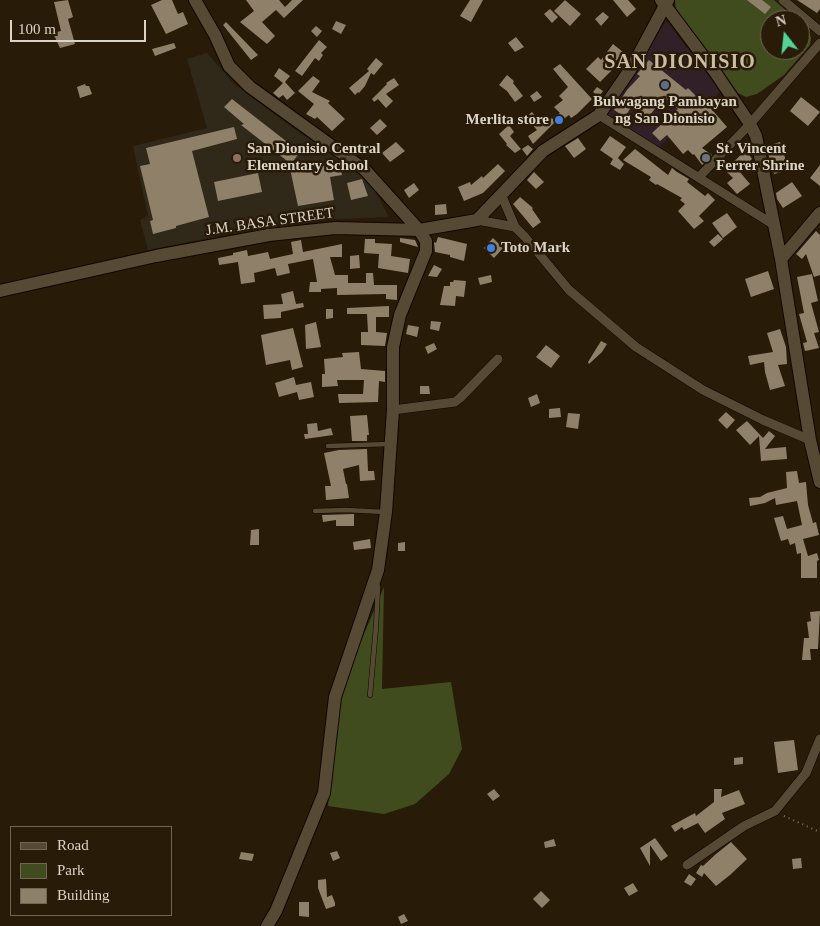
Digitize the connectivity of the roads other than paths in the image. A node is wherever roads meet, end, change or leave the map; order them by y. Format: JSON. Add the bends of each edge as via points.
{"nodes":[{"id":1,"x":194,"y":0,"type":"edge"},
{"id":2,"x":782,"y":0,"type":"edge"},
{"id":3,"x":664,"y":2,"type":"edge"},
{"id":4,"x":820,"y":31,"type":"edge"},
{"id":5,"x":820,"y":43,"type":"edge"},
{"id":6,"x":599,"y":114,"type":"junction"},
{"id":7,"x":750,"y":124,"type":"junction"},
{"id":8,"x":699,"y":177,"type":"junction"},
{"id":9,"x":501,"y":194,"type":"junction"},
{"id":10,"x":820,"y":213,"type":"edge"},
{"id":11,"x":477,"y":220,"type":"junction"},
{"id":12,"x":774,"y":225,"type":"junction"},
{"id":13,"x":515,"y":227,"type":"junction"},
{"id":14,"x":420,"y":230,"type":"junction"},
{"id":15,"x":781,"y":259,"type":"junction"},
{"id":16,"x":0,"y":291,"type":"edge"},
{"id":17,"x":498,"y":359,"type":"dead end"},
{"id":18,"x":393,"y":410,"type":"junction"},
{"id":19,"x":810,"y":440,"type":"junction"},
{"id":20,"x":390,"y":444,"type":"junction"},
{"id":21,"x":328,"y":446,"type":"dead end"},
{"id":22,"x":820,"y":482,"type":"edge"},
{"id":23,"x":314,"y":511,"type":"dead end"},
{"id":24,"x":386,"y":512,"type":"junction"},
{"id":25,"x":378,"y":570,"type":"junction"},
{"id":26,"x":370,"y":695,"type":"dead end"},
{"id":27,"x":820,"y":739,"type":"edge"},
{"id":28,"x":687,"y":865,"type":"dead end"},
{"id":29,"x":267,"y":926,"type":"edge"}],
"edges":[{"from":1,"to":14,"type":"main road","via":[[229,66],[250,87],[365,170]]},
{"from":2,"to":4,"type":"street"},
{"from":3,"to":6,"type":"main road","via":[[632,67]]},
{"from":3,"to":7,"type":"main road"},
{"from":5,"to":7,"type":"street"},
{"from":6,"to":8,"type":"street"},
{"from":6,"to":9,"type":"main road","via":[[543,151]]},
{"from":7,"to":8,"type":"street"},
{"from":7,"to":12,"type":"main road","via":[[756,136]]},
{"from":8,"to":12,"type":"street"},
{"from":9,"to":11,"type":"main road"},
{"from":9,"to":13,"type":"street"},
{"from":10,"to":15,"type":"main road"},
{"from":11,"to":13,"type":"street"},
{"from":11,"to":14,"type":"main road","name":"J.M. BASA STREET"},
{"from":12,"to":15,"type":"main road"},
{"from":13,"to":19,"type":"street","via":[[569,290],[636,346],[703,390]]},
{"from":14,"to":16,"type":"main road","name":"J.M. BASA STREET","via":[[335,228],[269,235]]},
{"from":14,"to":18,"type":"main road","via":[[426,241],[426,251],[400,315],[394,347]]},
{"from":15,"to":19,"type":"main road"},
{"from":17,"to":18,"type":"street","via":[[455,402]]},
{"from":18,"to":20,"type":"main road"},
{"from":19,"to":22,"type":"main road"},
{"from":20,"to":21,"type":"lane"},
{"from":20,"to":24,"type":"main road"},
{"from":23,"to":24,"type":"lane"},
{"from":24,"to":25,"type":"main road"},
{"from":25,"to":26,"type":"lane"},
{"from":25,"to":29,"type":"main road","via":[[335,697],[324,793]]},
{"from":27,"to":28,"type":"street","via":[[806,773],[775,812],[744,826]]}]}
